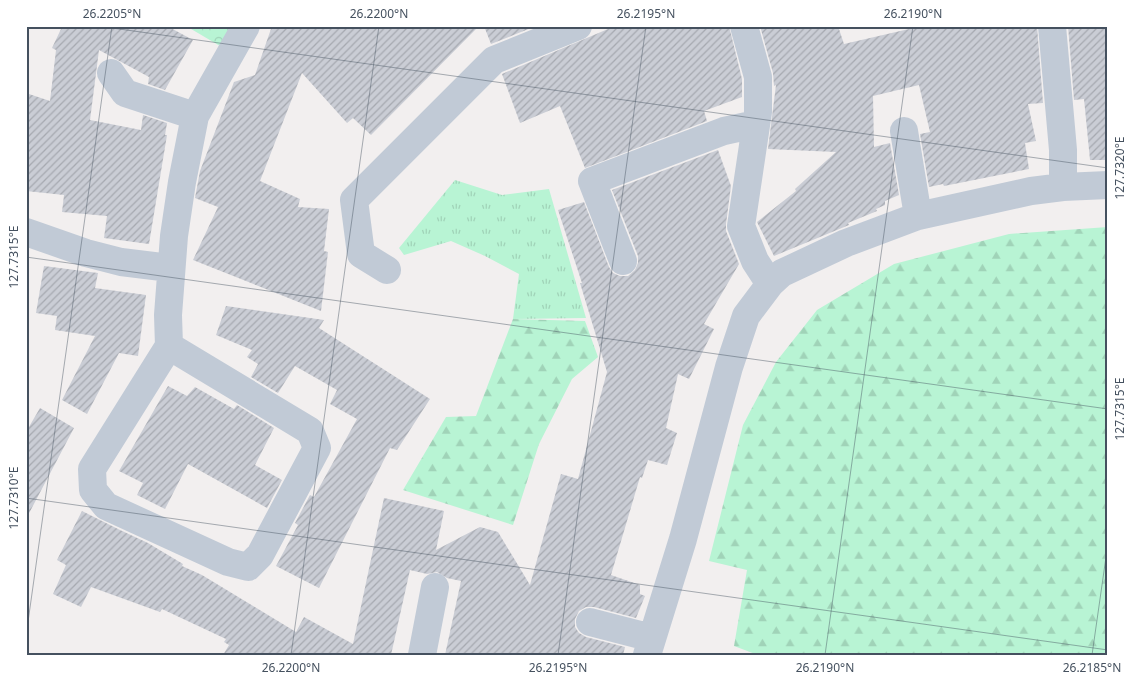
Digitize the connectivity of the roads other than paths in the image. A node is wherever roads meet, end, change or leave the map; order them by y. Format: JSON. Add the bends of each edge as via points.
{"nodes":[{"id":1,"x":246,"y":26,"type":"edge"},
{"id":2,"x":578,"y":26,"type":"edge"},
{"id":3,"x":744,"y":26,"type":"edge"},
{"id":4,"x":1052,"y":26,"type":"edge"},
{"id":5,"x":111,"y":73,"type":"dead end"},
{"id":6,"x":195,"y":116,"type":"junction"},
{"id":7,"x":756,"y":124,"type":"junction"},
{"id":8,"x":904,"y":131,"type":"dead end"},
{"id":9,"x":1108,"y":185,"type":"edge"},
{"id":10,"x":1063,"y":187,"type":"junction"},
{"id":11,"x":918,"y":216,"type":"junction"},
{"id":12,"x":26,"y":232,"type":"edge"},
{"id":13,"x":623,"y":261,"type":"dead end"},
{"id":14,"x":170,"y":268,"type":"junction"},
{"id":15,"x":387,"y":270,"type":"dead end"},
{"id":16,"x":770,"y":284,"type":"junction"},
{"id":17,"x":169,"y":346,"type":"junction"},
{"id":18,"x":435,"y":587,"type":"dead end"},
{"id":19,"x":590,"y":622,"type":"dead end"},
{"id":20,"x":649,"y":646,"type":"edge"},
{"id":21,"x":422,"y":655,"type":"edge"}],
"edges":[{"from":1,"to":6,"type":"street"},
{"from":2,"to":15,"type":"street","via":[[494,60],[354,200],[361,254]]},
{"from":3,"to":7,"type":"street","via":[[758,77]]},
{"from":4,"to":10,"type":"street"},
{"from":5,"to":6,"type":"street","via":[[125,93]]},
{"from":6,"to":14,"type":"street"},
{"from":7,"to":13,"type":"street","via":[[724,131],[592,181]]},
{"from":7,"to":16,"type":"street","via":[[741,226],[755,261]]},
{"from":8,"to":11,"type":"street"},
{"from":9,"to":10,"type":"street"},
{"from":10,"to":11,"type":"street"},
{"from":11,"to":16,"type":"street","via":[[838,247],[782,273]]},
{"from":12,"to":14,"type":"street","via":[[121,262]]},
{"from":14,"to":17,"type":"street"},
{"from":16,"to":20,"type":"street","via":[[746,316],[728,367],[683,539]]},
{"from":17,"to":17,"type":"street","via":[[310,431],[317,448],[260,555],[248,567],[228,562],[106,506],[93,490],[92,469]]},
{"from":18,"to":21,"type":"street"},
{"from":19,"to":20,"type":"street"}]}
